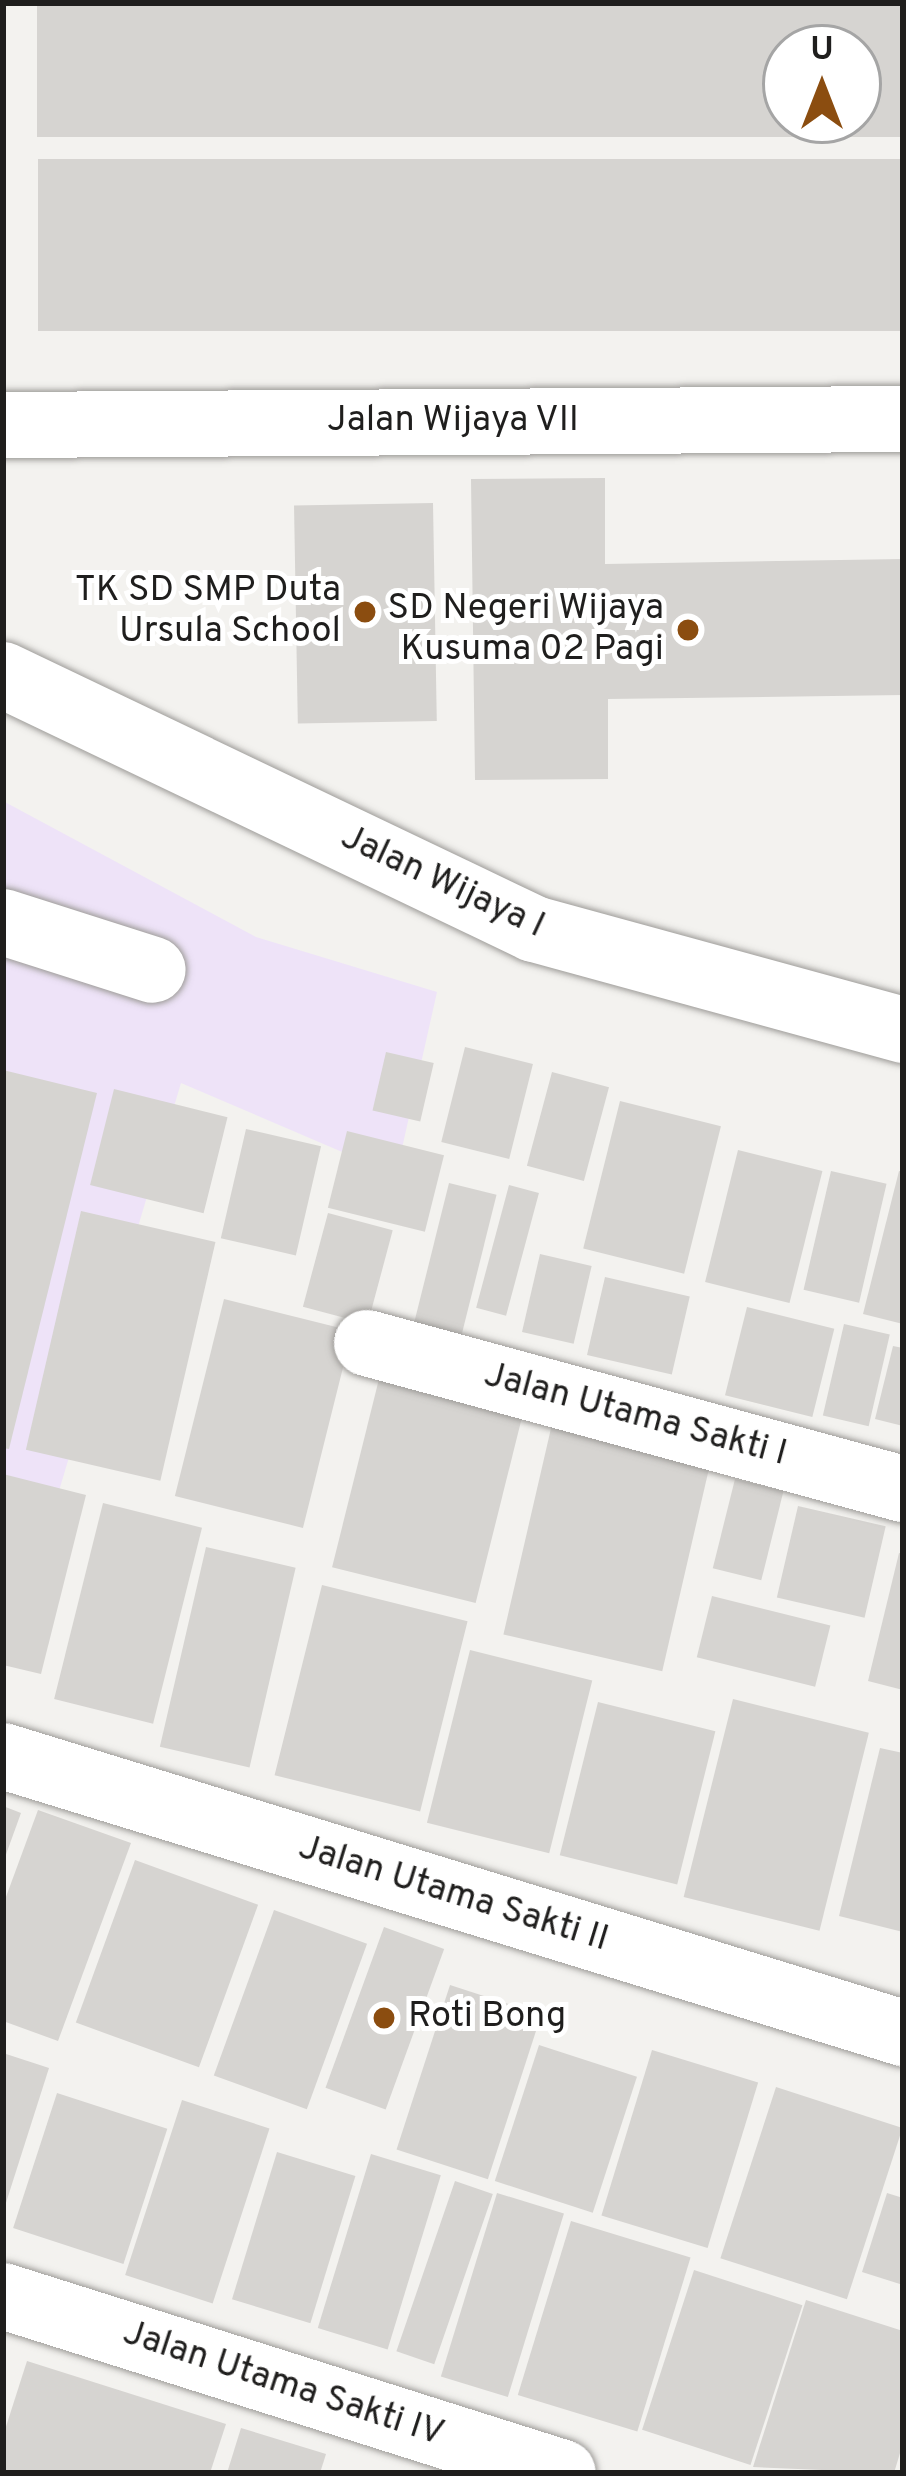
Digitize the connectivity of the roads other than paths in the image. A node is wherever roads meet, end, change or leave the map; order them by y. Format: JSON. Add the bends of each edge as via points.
{"nodes":[{"id":1,"x":903,"y":419,"type":"edge"},
{"id":2,"x":3,"y":425,"type":"edge"},
{"id":3,"x":3,"y":675,"type":"edge"},
{"id":4,"x":3,"y":922,"type":"edge"},
{"id":5,"x":153,"y":970,"type":"dead end"},
{"id":6,"x":903,"y":1030,"type":"edge"},
{"id":7,"x":367,"y":1343,"type":"dead end"},
{"id":8,"x":903,"y":1489,"type":"edge"},
{"id":9,"x":3,"y":1756,"type":"edge"},
{"id":10,"x":903,"y":2033,"type":"edge"},
{"id":11,"x":3,"y":2296,"type":"edge"},
{"id":12,"x":563,"y":2473,"type":"edge"}],
"edges":[{"from":1,"to":2,"type":"street","name":"Jalan Wijaya VII"},
{"from":3,"to":6,"type":"street","name":"Jalan Wijaya I","via":[[534,929]]},
{"from":4,"to":5,"type":"street"},
{"from":7,"to":8,"type":"street","name":"Jalan Utama Sakti I"},
{"from":9,"to":10,"type":"street","name":"Jalan Utama Sakti II"},
{"from":11,"to":12,"type":"street","name":"Jalan Utama Sakti IV"}]}
